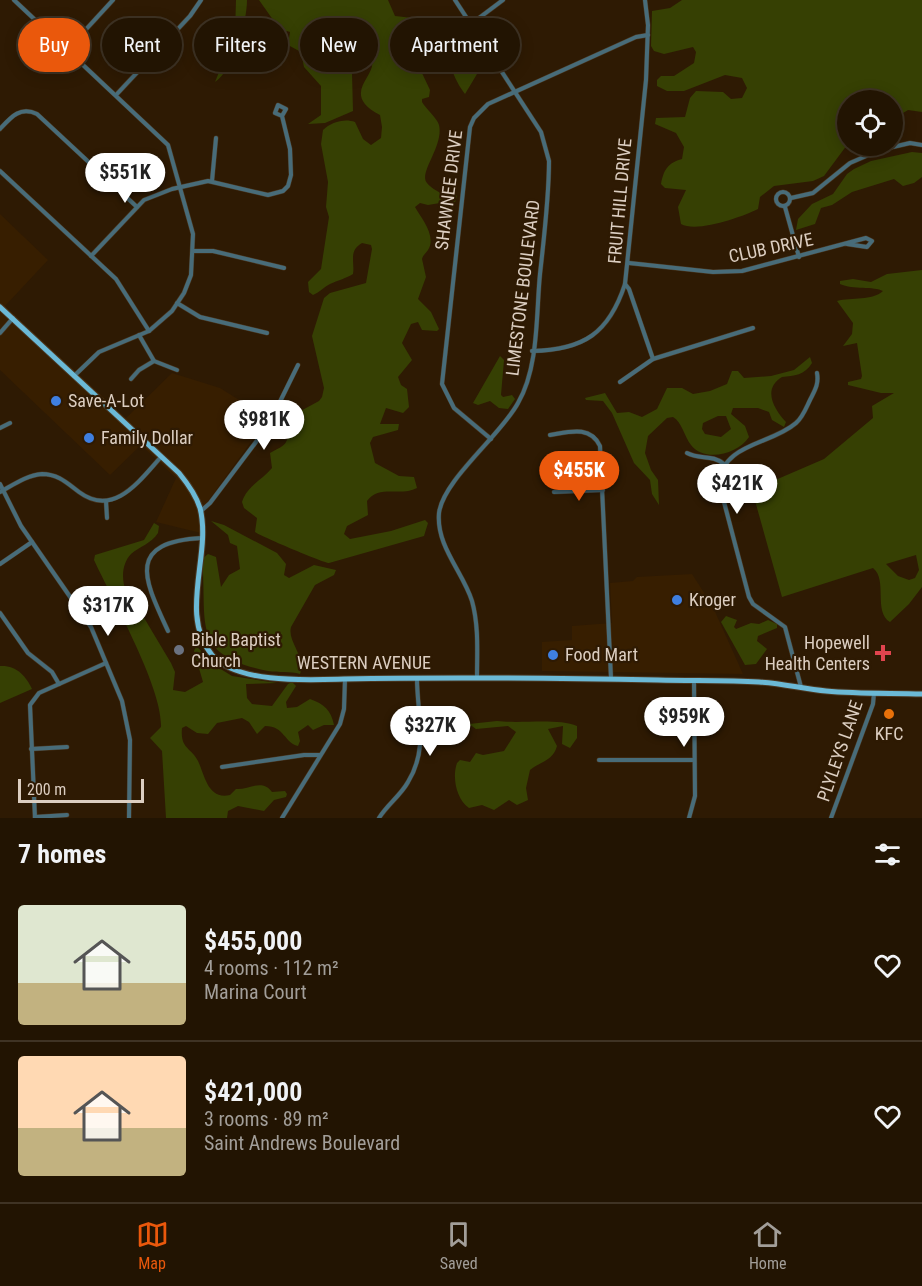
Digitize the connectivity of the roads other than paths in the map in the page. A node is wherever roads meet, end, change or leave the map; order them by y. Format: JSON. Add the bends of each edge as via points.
{"nodes":[{"id":1,"x":14,"y":0,"type":"edge"},
{"id":2,"x":113,"y":0,"type":"edge"},
{"id":3,"x":201,"y":0,"type":"edge"},
{"id":4,"x":455,"y":0,"type":"edge"},
{"id":5,"x":503,"y":0,"type":"edge"},
{"id":6,"x":645,"y":0,"type":"edge"},
{"id":7,"x":33,"y":18,"type":"edge"},
{"id":8,"x":467,"y":18,"type":"edge"},
{"id":9,"x":479,"y":18,"type":"edge"},
{"id":10,"x":90,"y":25,"type":"edge"},
{"id":11,"x":648,"y":35,"type":"junction"},
{"id":12,"x":90,"y":71,"type":"edge"},
{"id":13,"x":502,"y":72,"type":"edge"},
{"id":14,"x":515,"y":92,"type":"junction"},
{"id":15,"x":116,"y":95,"type":"junction"},
{"id":16,"x":282,"y":116,"type":"dead end"},
{"id":17,"x":0,"y":129,"type":"edge"},
{"id":18,"x":216,"y":138,"type":"dead end"},
{"id":19,"x":922,"y":145,"type":"edge"},
{"id":20,"x":0,"y":171,"type":"edge"},
{"id":21,"x":212,"y":181,"type":"junction"},
{"id":22,"x":179,"y":189,"type":"junction"},
{"id":23,"x":791,"y":198,"type":"junction"},
{"id":24,"x":137,"y":207,"type":"junction"},
{"id":25,"x":785,"y":207,"type":"junction"},
{"id":26,"x":847,"y":244,"type":"junction"},
{"id":27,"x":194,"y":250,"type":"junction"},
{"id":28,"x":91,"y":256,"type":"junction"},
{"id":29,"x":798,"y":257,"type":"junction"},
{"id":30,"x":629,"y":263,"type":"junction"},
{"id":31,"x":284,"y":268,"type":"dead end"},
{"id":32,"x":625,"y":284,"type":"junction"},
{"id":33,"x":177,"y":303,"type":"junction"},
{"id":34,"x":0,"y":307,"type":"edge"},
{"id":35,"x":13,"y":318,"type":"junction"},
{"id":36,"x":753,"y":328,"type":"dead end"},
{"id":37,"x":149,"y":330,"type":"junction"},
{"id":38,"x":0,"y":333,"type":"edge"},
{"id":39,"x":267,"y":333,"type":"dead end"},
{"id":40,"x":139,"y":335,"type":"junction"},
{"id":41,"x":532,"y":351,"type":"junction"},
{"id":42,"x":653,"y":358,"type":"junction"},
{"id":43,"x":154,"y":361,"type":"junction"},
{"id":44,"x":298,"y":365,"type":"dead end"},
{"id":45,"x":177,"y":370,"type":"dead end"},
{"id":46,"x":817,"y":373,"type":"dead end"},
{"id":47,"x":74,"y":376,"type":"junction"},
{"id":48,"x":131,"y":379,"type":"dead end"},
{"id":49,"x":620,"y":382,"type":"dead end"},
{"id":50,"x":10,"y":423,"type":"dead end"},
{"id":51,"x":0,"y":428,"type":"edge"},
{"id":52,"x":550,"y":435,"type":"dead end"},
{"id":53,"x":491,"y":439,"type":"junction"},
{"id":54,"x":687,"y":453,"type":"dead end"},
{"id":55,"x":161,"y":457,"type":"junction"},
{"id":56,"x":724,"y":464,"type":"junction"},
{"id":57,"x":0,"y":484,"type":"edge"},
{"id":58,"x":603,"y":490,"type":"junction"},
{"id":59,"x":2,"y":491,"type":"edge"},
{"id":60,"x":554,"y":492,"type":"dead end"},
{"id":61,"x":106,"y":501,"type":"junction"},
{"id":62,"x":201,"y":511,"type":"junction"},
{"id":63,"x":107,"y":518,"type":"dead end"},
{"id":64,"x":202,"y":538,"type":"junction"},
{"id":65,"x":32,"y":542,"type":"junction"},
{"id":66,"x":0,"y":564,"type":"edge"},
{"id":67,"x":0,"y":613,"type":"edge"},
{"id":68,"x":168,"y":631,"type":"dead end"},
{"id":69,"x":106,"y":663,"type":"junction"},
{"id":70,"x":417,"y":678,"type":"junction"},
{"id":71,"x":477,"y":678,"type":"junction"},
{"id":72,"x":611,"y":678,"type":"junction"},
{"id":73,"x":345,"y":679,"type":"junction"},
{"id":74,"x":694,"y":680,"type":"junction"},
{"id":75,"x":59,"y":684,"type":"junction"},
{"id":76,"x":801,"y":688,"type":"junction"},
{"id":77,"x":874,"y":693,"type":"junction"},
{"id":78,"x":922,"y":694,"type":"edge"},
{"id":79,"x":67,"y":747,"type":"dead end"},
{"id":80,"x":31,"y":749,"type":"junction"},
{"id":81,"x":320,"y":755,"type":"junction"},
{"id":82,"x":599,"y":760,"type":"dead end"},
{"id":83,"x":694,"y":760,"type":"junction"},
{"id":84,"x":222,"y":767,"type":"dead end"},
{"id":85,"x":67,"y":815,"type":"dead end"},
{"id":86,"x":35,"y":818,"type":"edge"},
{"id":87,"x":129,"y":818,"type":"edge"},
{"id":88,"x":282,"y":818,"type":"edge"},
{"id":89,"x":379,"y":818,"type":"edge"},
{"id":90,"x":689,"y":818,"type":"edge"},
{"id":91,"x":831,"y":818,"type":"edge"}],
"edges":[{"from":1,"to":7,"type":"street"},
{"from":2,"to":10,"type":"street"},
{"from":3,"to":15,"type":"street"},
{"from":4,"to":8,"type":"street","name":"LIMESTONE BOULEVARD"},
{"from":5,"to":9,"type":"street"},
{"from":6,"to":11,"type":"street","name":"FRUIT HILL DRIVE"},
{"from":11,"to":14,"type":"street","name":"SHAWNEE DRIVE"},
{"from":11,"to":30,"type":"street","name":"FRUIT HILL DRIVE"},
{"from":12,"to":15,"type":"street"},
{"from":13,"to":14,"type":"street","name":"LIMESTONE BOULEVARD"},
{"from":14,"to":41,"type":"street","name":"LIMESTONE BOULEVARD","via":[[541,132],[549,161]]},
{"from":14,"to":53,"type":"street","name":"SHAWNEE DRIVE","via":[[480,110],[470,127],[442,371],[443,389],[449,401]]},
{"from":15,"to":22,"type":"street","via":[[168,145]]},
{"from":16,"to":21,"type":"street","via":[[291,163],[290,183],[283,191],[268,195]]},
{"from":17,"to":24,"type":"street","via":[[19,112],[37,114]]},
{"from":18,"to":21,"type":"street"},
{"from":19,"to":23,"type":"street","via":[[910,143],[880,150],[850,164],[813,193]]},
{"from":20,"to":28,"type":"street"},
{"from":21,"to":22,"type":"street"},
{"from":22,"to":24,"type":"street","via":[[147,198]]},
{"from":22,"to":27,"type":"street","via":[[192,228]]},
{"from":23,"to":25,"type":"street"},
{"from":23,"to":25,"type":"street","via":[[786,192],[777,195],[776,202]]},
{"from":24,"to":28,"type":"street"},
{"from":25,"to":29,"type":"street"},
{"from":26,"to":26,"type":"street","name":"CLUB DRIVE","via":[[867,238],[872,241],[867,247]]},
{"from":26,"to":29,"type":"street","name":"CLUB DRIVE"},
{"from":27,"to":31,"type":"street"},
{"from":27,"to":33,"type":"street","via":[[189,281]]},
{"from":28,"to":37,"type":"street","via":[[121,285]]},
{"from":29,"to":30,"type":"street","name":"CLUB DRIVE","via":[[742,271],[721,272]]},
{"from":30,"to":32,"type":"street","name":"FRUIT HILL DRIVE"},
{"from":32,"to":41,"type":"street","via":[[611,317],[591,337],[559,349]]},
{"from":32,"to":42,"type":"street","name":"FRUIT HILL DRIVE"},
{"from":33,"to":37,"type":"street"},
{"from":33,"to":39,"type":"street","via":[[200,317]]},
{"from":34,"to":35,"type":"main road","name":"WESTERN AVENUE"},
{"from":35,"to":38,"type":"street"},
{"from":35,"to":47,"type":"main road","name":"WESTERN AVENUE"},
{"from":36,"to":42,"type":"street"},
{"from":37,"to":40,"type":"street"},
{"from":40,"to":43,"type":"street"},
{"from":40,"to":47,"type":"street","via":[[99,352]]},
{"from":41,"to":53,"type":"street","name":"LIMESTONE BOULEVARD","via":[[519,402]]},
{"from":42,"to":49,"type":"street"},
{"from":43,"to":45,"type":"street"},
{"from":43,"to":48,"type":"street"},
{"from":44,"to":62,"type":"street","via":[[262,435]]},
{"from":46,"to":56,"type":"street","via":[[816,388],[795,424],[741,450]]},
{"from":47,"to":55,"type":"main road","name":"WESTERN AVENUE"},
{"from":50,"to":51,"type":"street"},
{"from":52,"to":58,"type":"street","via":[[576,431],[595,438],[601,453]]},
{"from":53,"to":71,"type":"street","name":"LIMESTONE BOULEVARD","via":[[449,489],[439,514],[443,540],[466,585],[474,611]]},
{"from":54,"to":56,"type":"street","via":[[713,457]]},
{"from":55,"to":61,"type":"street","via":[[129,491]]},
{"from":55,"to":62,"type":"main road","name":"WESTERN AVENUE","via":[[189,484]]},
{"from":56,"to":76,"type":"street","via":[[721,496],[749,597],[785,627]]},
{"from":57,"to":59,"type":"street"},
{"from":58,"to":60,"type":"street"},
{"from":58,"to":72,"type":"street"},
{"from":59,"to":61,"type":"street","via":[[29,477],[48,474],[86,496]]},
{"from":59,"to":65,"type":"street"},
{"from":61,"to":63,"type":"street"},
{"from":62,"to":64,"type":"main road","name":"WESTERN AVENUE"},
{"from":64,"to":68,"type":"street","via":[[166,544],[146,568],[149,590]]},
{"from":64,"to":73,"type":"main road","name":"WESTERN AVENUE","via":[[199,622],[213,656],[228,668],[256,676]]},
{"from":65,"to":66,"type":"street"},
{"from":65,"to":69,"type":"street","via":[[91,627]]},
{"from":67,"to":75,"type":"street","via":[[28,653],[52,672]]},
{"from":69,"to":75,"type":"street"},
{"from":69,"to":87,"type":"street","via":[[128,723]]},
{"from":70,"to":71,"type":"main road","name":"WESTERN AVENUE"},
{"from":70,"to":73,"type":"main road","name":"WESTERN AVENUE"},
{"from":70,"to":89,"type":"street","via":[[421,752],[410,781]]},
{"from":71,"to":72,"type":"main road","name":"WESTERN AVENUE"},
{"from":72,"to":74,"type":"main road","name":"WESTERN AVENUE"},
{"from":73,"to":81,"type":"street","via":[[343,716]]},
{"from":74,"to":76,"type":"main road","name":"WESTERN AVENUE"},
{"from":74,"to":83,"type":"street"},
{"from":75,"to":80,"type":"street","via":[[39,693],[30,705]]},
{"from":76,"to":77,"type":"main road","name":"WESTERN AVENUE"},
{"from":77,"to":78,"type":"main road","name":"WESTERN AVENUE"},
{"from":77,"to":91,"type":"street","name":"PLYLEYS LANE"},
{"from":79,"to":80,"type":"street"},
{"from":80,"to":86,"type":"street"},
{"from":81,"to":84,"type":"street"},
{"from":81,"to":88,"type":"street"},
{"from":82,"to":83,"type":"street"},
{"from":83,"to":90,"type":"street","via":[[695,796]]},
{"from":85,"to":86,"type":"street"}]}
